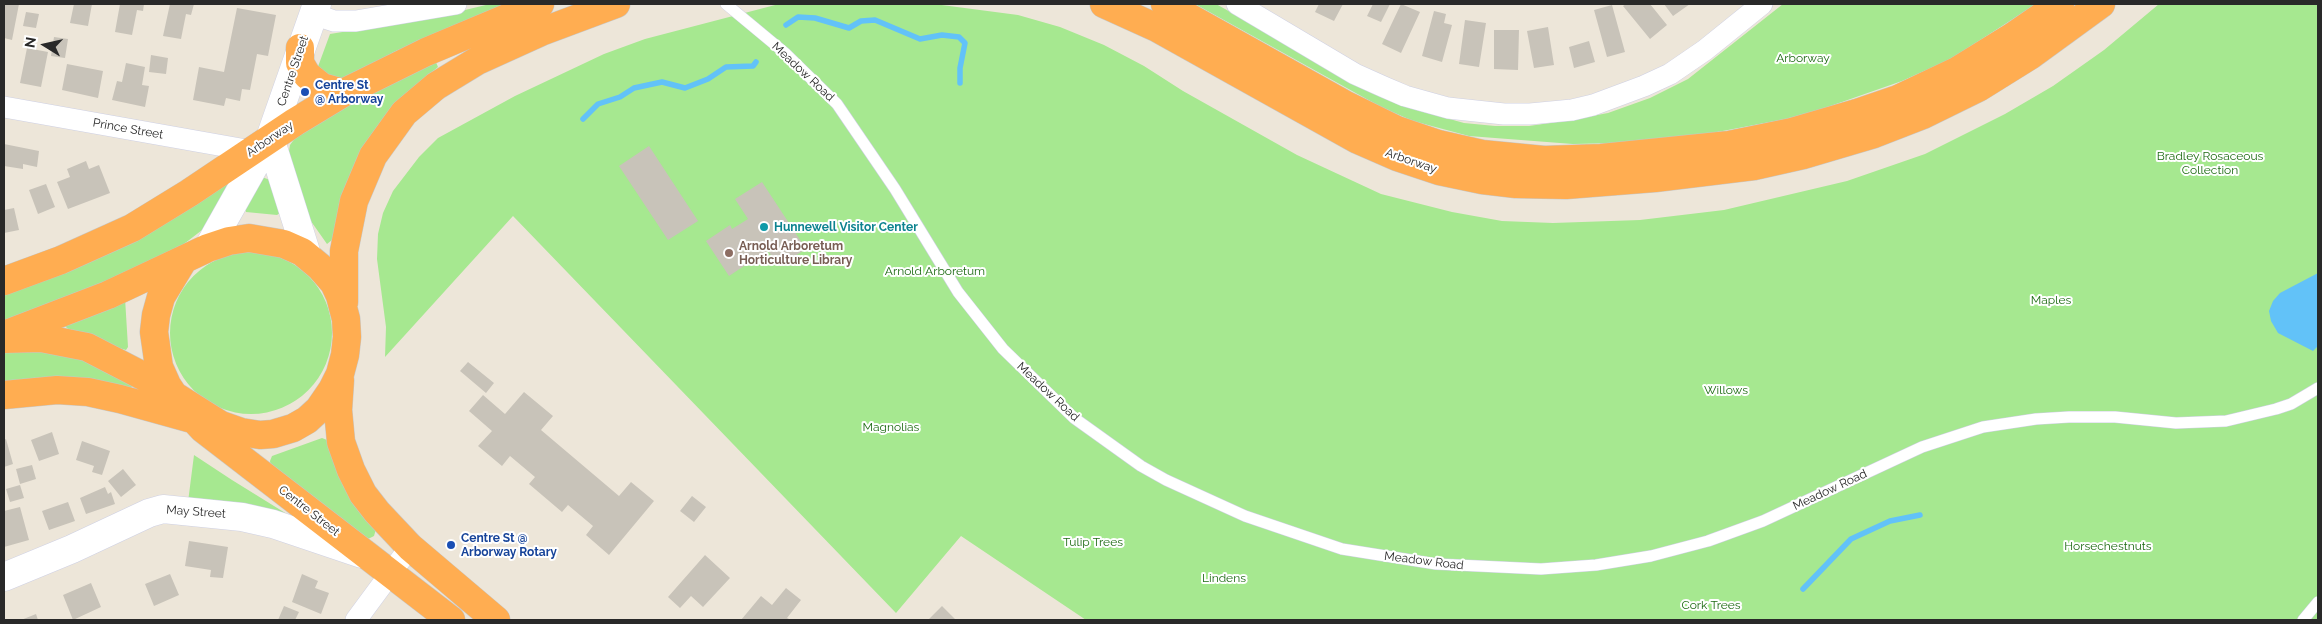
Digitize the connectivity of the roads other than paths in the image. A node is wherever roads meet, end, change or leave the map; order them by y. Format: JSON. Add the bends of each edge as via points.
{"nodes":[{"id":1,"x":409,"y":4,"type":"edge"},
{"id":2,"x":540,"y":4,"type":"edge"},
{"id":3,"x":616,"y":4,"type":"edge"},
{"id":4,"x":726,"y":4,"type":"edge"},
{"id":5,"x":1104,"y":4,"type":"edge"},
{"id":6,"x":1166,"y":4,"type":"edge"},
{"id":7,"x":1237,"y":4,"type":"edge"},
{"id":8,"x":1762,"y":4,"type":"edge"},
{"id":9,"x":2060,"y":4,"type":"edge"},
{"id":10,"x":2101,"y":4,"type":"edge"},
{"id":11,"x":449,"y":5,"type":"edge"},
{"id":12,"x":315,"y":9,"type":"edge"},
{"id":13,"x":300,"y":48,"type":"junction"},
{"id":14,"x":343,"y":93,"type":"junction"},
{"id":15,"x":4,"y":107,"type":"edge"},
{"id":16,"x":261,"y":145,"type":"junction"},
{"id":17,"x":196,"y":253,"type":"junction"},
{"id":18,"x":306,"y":255,"type":"junction"},
{"id":19,"x":4,"y":281,"type":"edge"},
{"id":20,"x":344,"y":308,"type":"junction"},
{"id":21,"x":4,"y":335,"type":"edge"},
{"id":22,"x":4,"y":339,"type":"edge"},
{"id":23,"x":340,"y":374,"type":"junction"},
{"id":24,"x":2318,"y":388,"type":"edge"},
{"id":25,"x":4,"y":395,"type":"edge"},
{"id":26,"x":173,"y":395,"type":"junction"},
{"id":27,"x":192,"y":419,"type":"junction"},
{"id":28,"x":410,"y":547,"type":"junction"},
{"id":29,"x":366,"y":555,"type":"junction"},
{"id":30,"x":391,"y":574,"type":"junction"},
{"id":31,"x":4,"y":576,"type":"edge"},
{"id":32,"x":2318,"y":602,"type":"edge"},
{"id":33,"x":356,"y":620,"type":"edge"},
{"id":34,"x":451,"y":620,"type":"edge"},
{"id":35,"x":496,"y":620,"type":"edge"},
{"id":36,"x":2303,"y":620,"type":"edge"}],
"edges":[{"from":1,"to":11,"type":"street"},
{"from":2,"to":14,"type":"highway","name":"Arborway","via":[[426,52]]},
{"from":3,"to":20,"type":"highway","via":[[476,61],[436,86],[404,113],[373,156],[354,201],[344,251]]},
{"from":4,"to":24,"type":"lane","name":"Meadow Road","via":[[785,53],[848,117],[958,292],[989,332],[1074,418],[1166,480],[1246,516],[1342,548],[1436,564],[1541,569],[1651,556],[1708,541],[1763,521],[1922,447],[1983,427],[2063,417],[2226,421],[2283,406]]},
{"from":5,"to":10,"type":"highway","name":"Arborway","via":[[1157,28],[1358,140],[1397,157],[1474,178],[1542,185],[1607,183],[1741,168],[1851,141],[1916,118],[1978,88],[2036,52]]},
{"from":6,"to":9,"type":"highway","name":"Arborway","via":[[1359,112],[1408,135],[1482,154],[1562,160],[1746,142],[1856,114],[1958,71]]},
{"from":7,"to":8,"type":"street","via":[[1355,74],[1405,96],[1448,108],[1504,114],[1572,110],[1644,86],[1670,74]]},
{"from":11,"to":12,"type":"street","via":[[356,21],[334,21]]},
{"from":12,"to":13,"type":"main road","name":"Centre Street"},
{"from":13,"to":14,"type":"highway","via":[[300,63],[307,75],[322,87]]},
{"from":13,"to":16,"type":"main road","name":"Centre Street"},
{"from":14,"to":16,"type":"highway","name":"Arborway"},
{"from":15,"to":16,"type":"street","name":"Prince Street"},
{"from":16,"to":17,"type":"main road","name":"Centre Street"},
{"from":16,"to":18,"type":"main road"},
{"from":16,"to":19,"type":"highway","name":"Arborway","via":[[132,228]]},
{"from":17,"to":18,"type":"highway","name":"Centre Street","via":[[235,239],[258,238],[281,242]]},
{"from":17,"to":21,"type":"highway","via":[[108,295]]},
{"from":17,"to":26,"type":"highway","name":"Centre Street","via":[[164,290],[154,322],[159,367]]},
{"from":18,"to":20,"type":"highway","name":"Centre Street","via":[[334,283]]},
{"from":20,"to":23,"type":"highway","name":"Centre Street","via":[[346,344]]},
{"from":22,"to":26,"type":"highway","via":[[41,338],[87,347]]},
{"from":23,"to":26,"type":"highway","name":"Centre Street","via":[[326,401],[313,415],[294,428],[271,434],[247,434],[228,428]]},
{"from":23,"to":28,"type":"highway","name":"Centre Street","via":[[339,432],[350,470],[368,500]]},
{"from":25,"to":27,"type":"highway","via":[[58,390],[88,392]]},
{"from":26,"to":27,"type":"highway","name":"Centre Street"},
{"from":27,"to":29,"type":"highway","name":"Centre Street"},
{"from":28,"to":30,"type":"street"},
{"from":28,"to":35,"type":"highway","name":"Centre Street"},
{"from":29,"to":30,"type":"highway","name":"Centre Street"},
{"from":29,"to":31,"type":"main road","name":"May Street","via":[[273,524],[225,514],[163,509]]},
{"from":30,"to":33,"type":"street"},
{"from":30,"to":34,"type":"highway","name":"Centre Street"},
{"from":32,"to":36,"type":"lane"}]}
